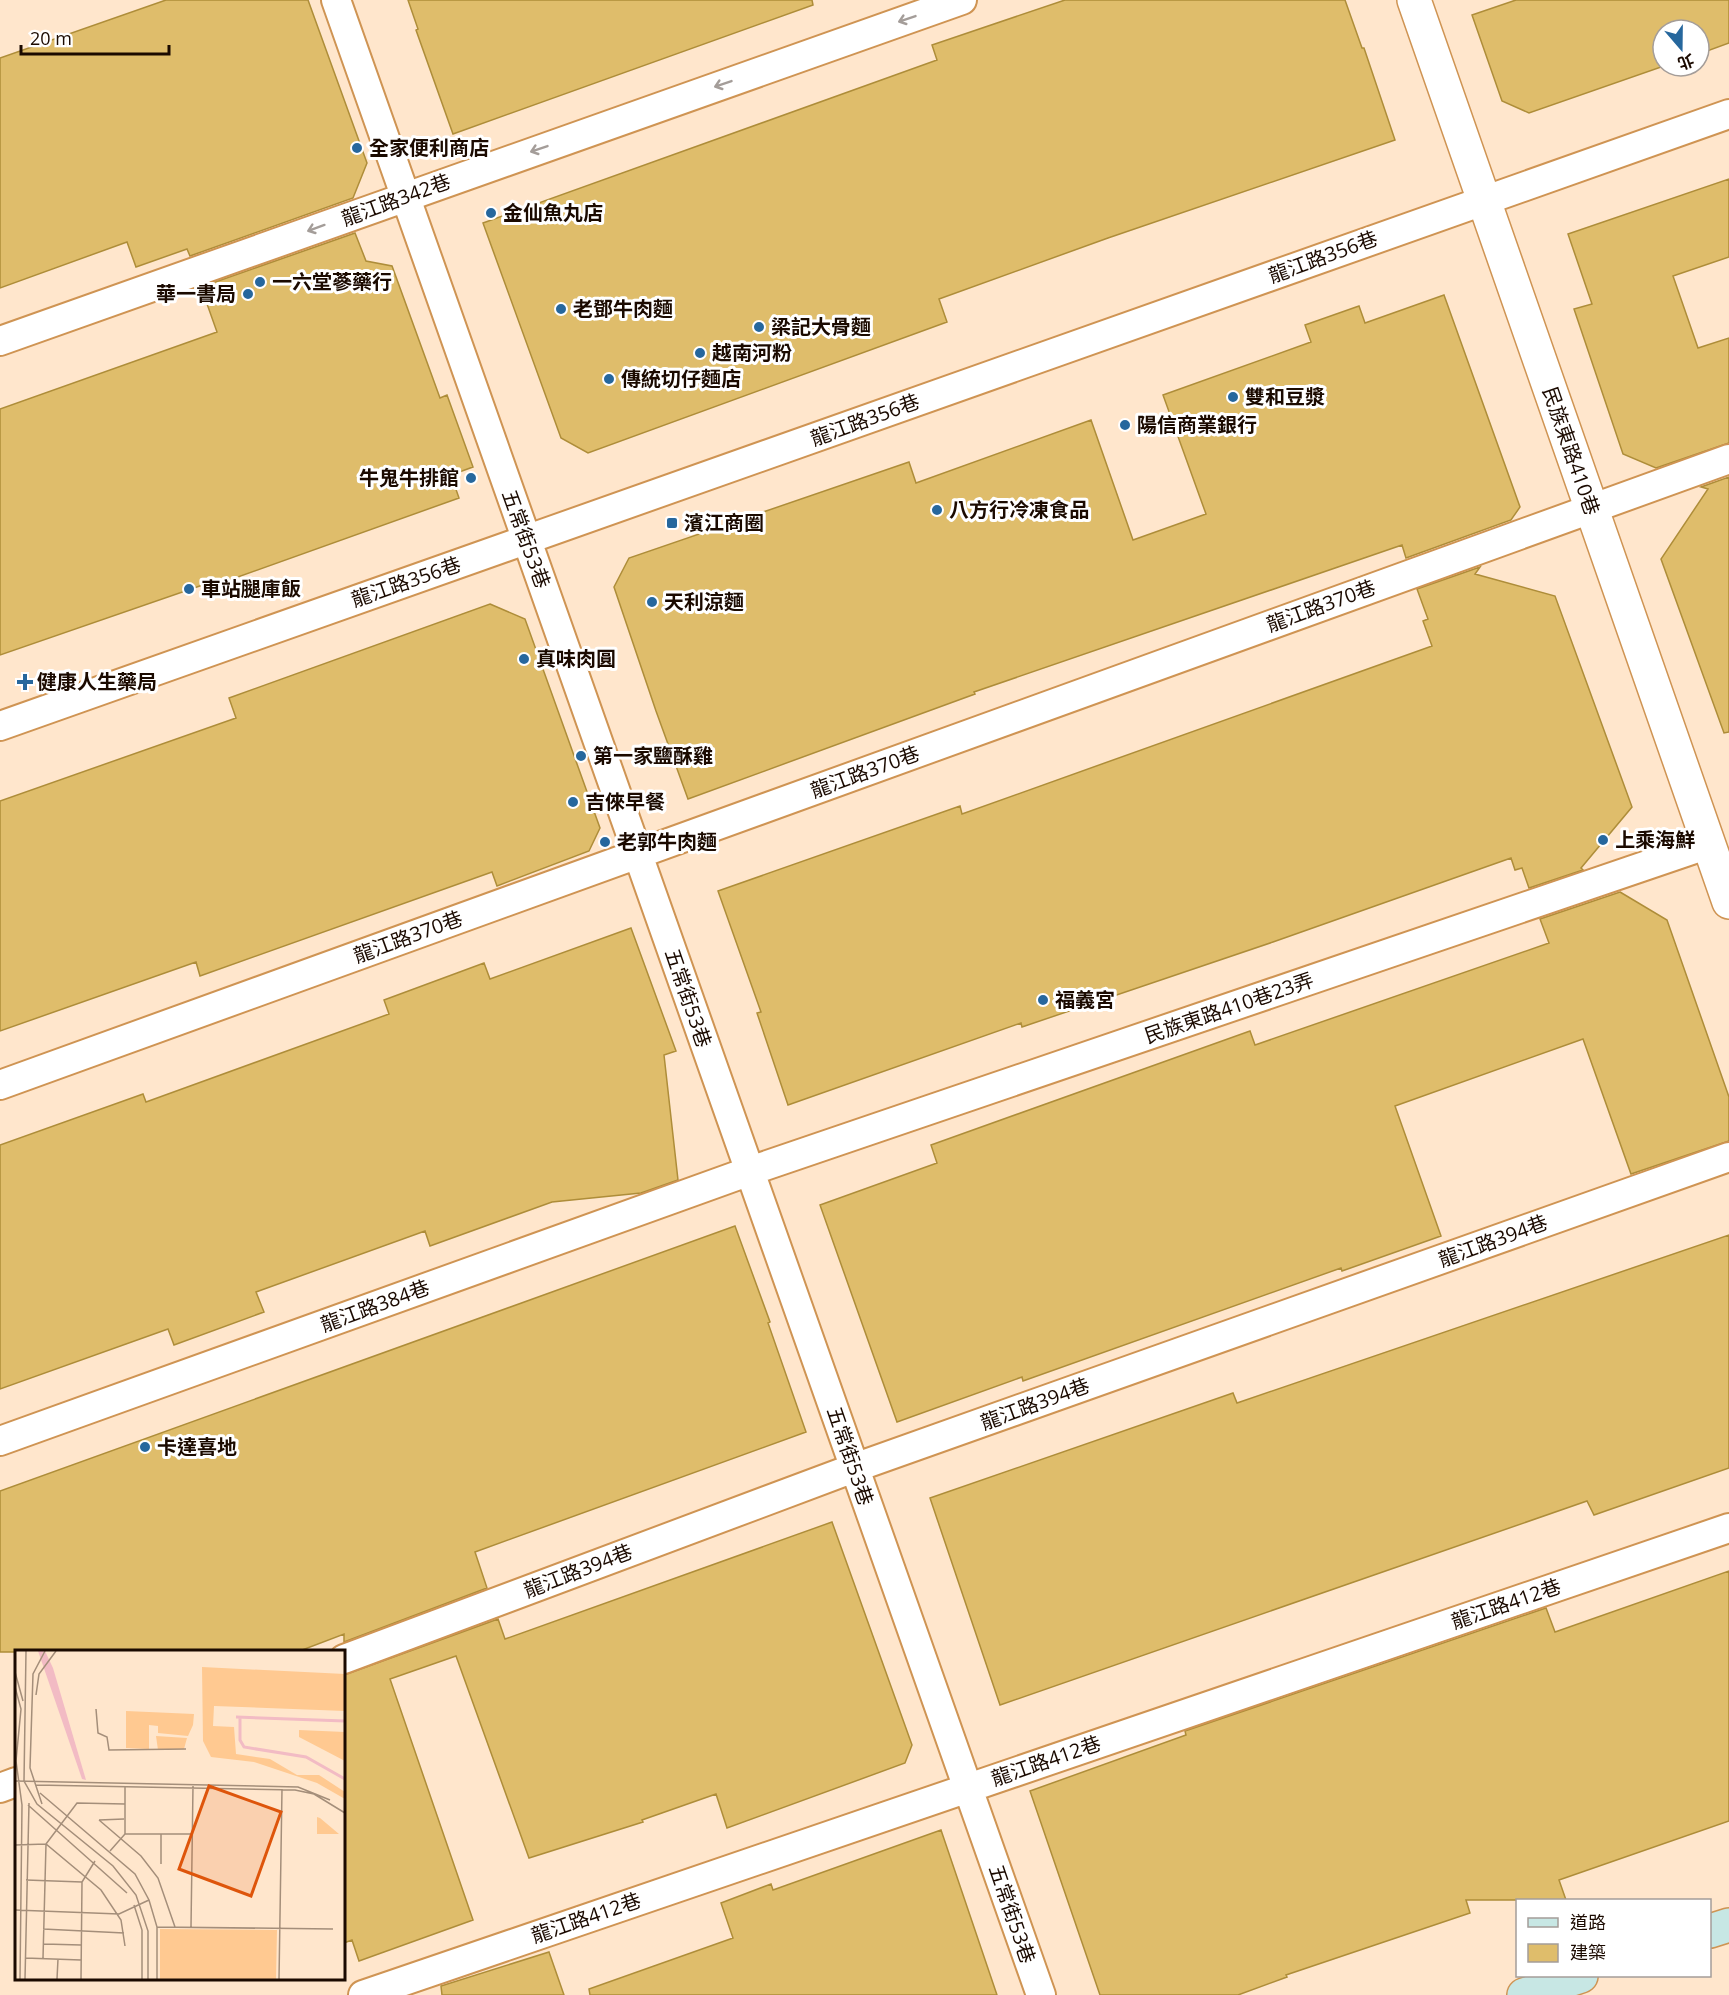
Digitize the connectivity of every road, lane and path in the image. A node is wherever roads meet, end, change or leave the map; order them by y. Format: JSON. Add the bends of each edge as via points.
{"nodes":[{"id":1,"x":336,"y":0,"type":"edge"},
{"id":2,"x":962,"y":0,"type":"edge"},
{"id":3,"x":1414,"y":0,"type":"edge"},
{"id":4,"x":1729,"y":114,"type":"edge"},
{"id":5,"x":405,"y":196,"type":"junction"},
{"id":6,"x":1483,"y":200,"type":"junction"},
{"id":7,"x":0,"y":341,"type":"edge"},
{"id":8,"x":1729,"y":459,"type":"edge"},
{"id":9,"x":1592,"y":509,"type":"junction"},
{"id":10,"x":527,"y":539,"type":"junction"},
{"id":11,"x":0,"y":726,"type":"edge"},
{"id":12,"x":1719,"y":841,"type":"edge"},
{"id":13,"x":638,"y":854,"type":"junction"},
{"id":14,"x":1729,"y":902,"type":"edge"},
{"id":15,"x":0,"y":1085,"type":"edge"},
{"id":16,"x":1729,"y":1157,"type":"edge"},
{"id":17,"x":750,"y":1171,"type":"junction"},
{"id":18,"x":0,"y":1440,"type":"edge"},
{"id":19,"x":854,"y":1468,"type":"junction"},
{"id":20,"x":1729,"y":1528,"type":"edge"},
{"id":21,"x":345,"y":1659,"type":"edge"},
{"id":22,"x":15,"y":1782,"type":"edge"},
{"id":23,"x":968,"y":1787,"type":"junction"},
{"id":24,"x":0,"y":1788,"type":"edge"},
{"id":25,"x":1729,"y":1925,"type":"edge"},
{"id":26,"x":1711,"y":1931,"type":"edge"},
{"id":27,"x":1578,"y":1977,"type":"edge"},
{"id":28,"x":363,"y":1995,"type":"edge"},
{"id":29,"x":1041,"y":1995,"type":"edge"},
{"id":30,"x":1524,"y":1995,"type":"edge"}],
"edges":[{"from":1,"to":5,"type":"lane","name":"五常街53巷"},
{"from":2,"to":5,"type":"lane","name":"龍江路342巷","one_way":true},
{"from":3,"to":6,"type":"street","name":"民族東路410巷"},
{"from":4,"to":6,"type":"lane","name":"龍江路356巷"},
{"from":5,"to":7,"type":"lane","name":"龍江路342巷","one_way":true},
{"from":5,"to":10,"type":"lane","name":"五常街53巷"},
{"from":6,"to":9,"type":"street","name":"民族東路410巷"},
{"from":6,"to":10,"type":"lane","name":"龍江路356巷"},
{"from":8,"to":9,"type":"lane","name":"龍江路370巷"},
{"from":9,"to":12,"type":"street","name":"民族東路410巷"},
{"from":9,"to":13,"type":"lane","name":"龍江路370巷"},
{"from":10,"to":11,"type":"lane","name":"龍江路356巷"},
{"from":10,"to":13,"type":"lane","name":"五常街53巷"},
{"from":12,"to":14,"type":"street","name":"民族東路410巷"},
{"from":12,"to":17,"type":"lane","name":"民族東路410巷23弄"},
{"from":13,"to":15,"type":"lane","name":"龍江路370巷"},
{"from":13,"to":17,"type":"lane","name":"五常街53巷"},
{"from":16,"to":19,"type":"lane","name":"龍江路394巷"},
{"from":17,"to":18,"type":"lane","name":"龍江路384巷"},
{"from":17,"to":19,"type":"lane","name":"五常街53巷"},
{"from":19,"to":21,"type":"lane","name":"龍江路394巷"},
{"from":19,"to":23,"type":"lane","name":"五常街53巷"},
{"from":20,"to":23,"type":"lane","name":"龍江路412巷"},
{"from":22,"to":24,"type":"lane"},
{"from":23,"to":28,"type":"lane","name":"龍江路412巷"},
{"from":23,"to":29,"type":"lane","name":"五常街53巷"},
{"from":25,"to":26,"type":"street"},
{"from":27,"to":30,"type":"street"}]}
